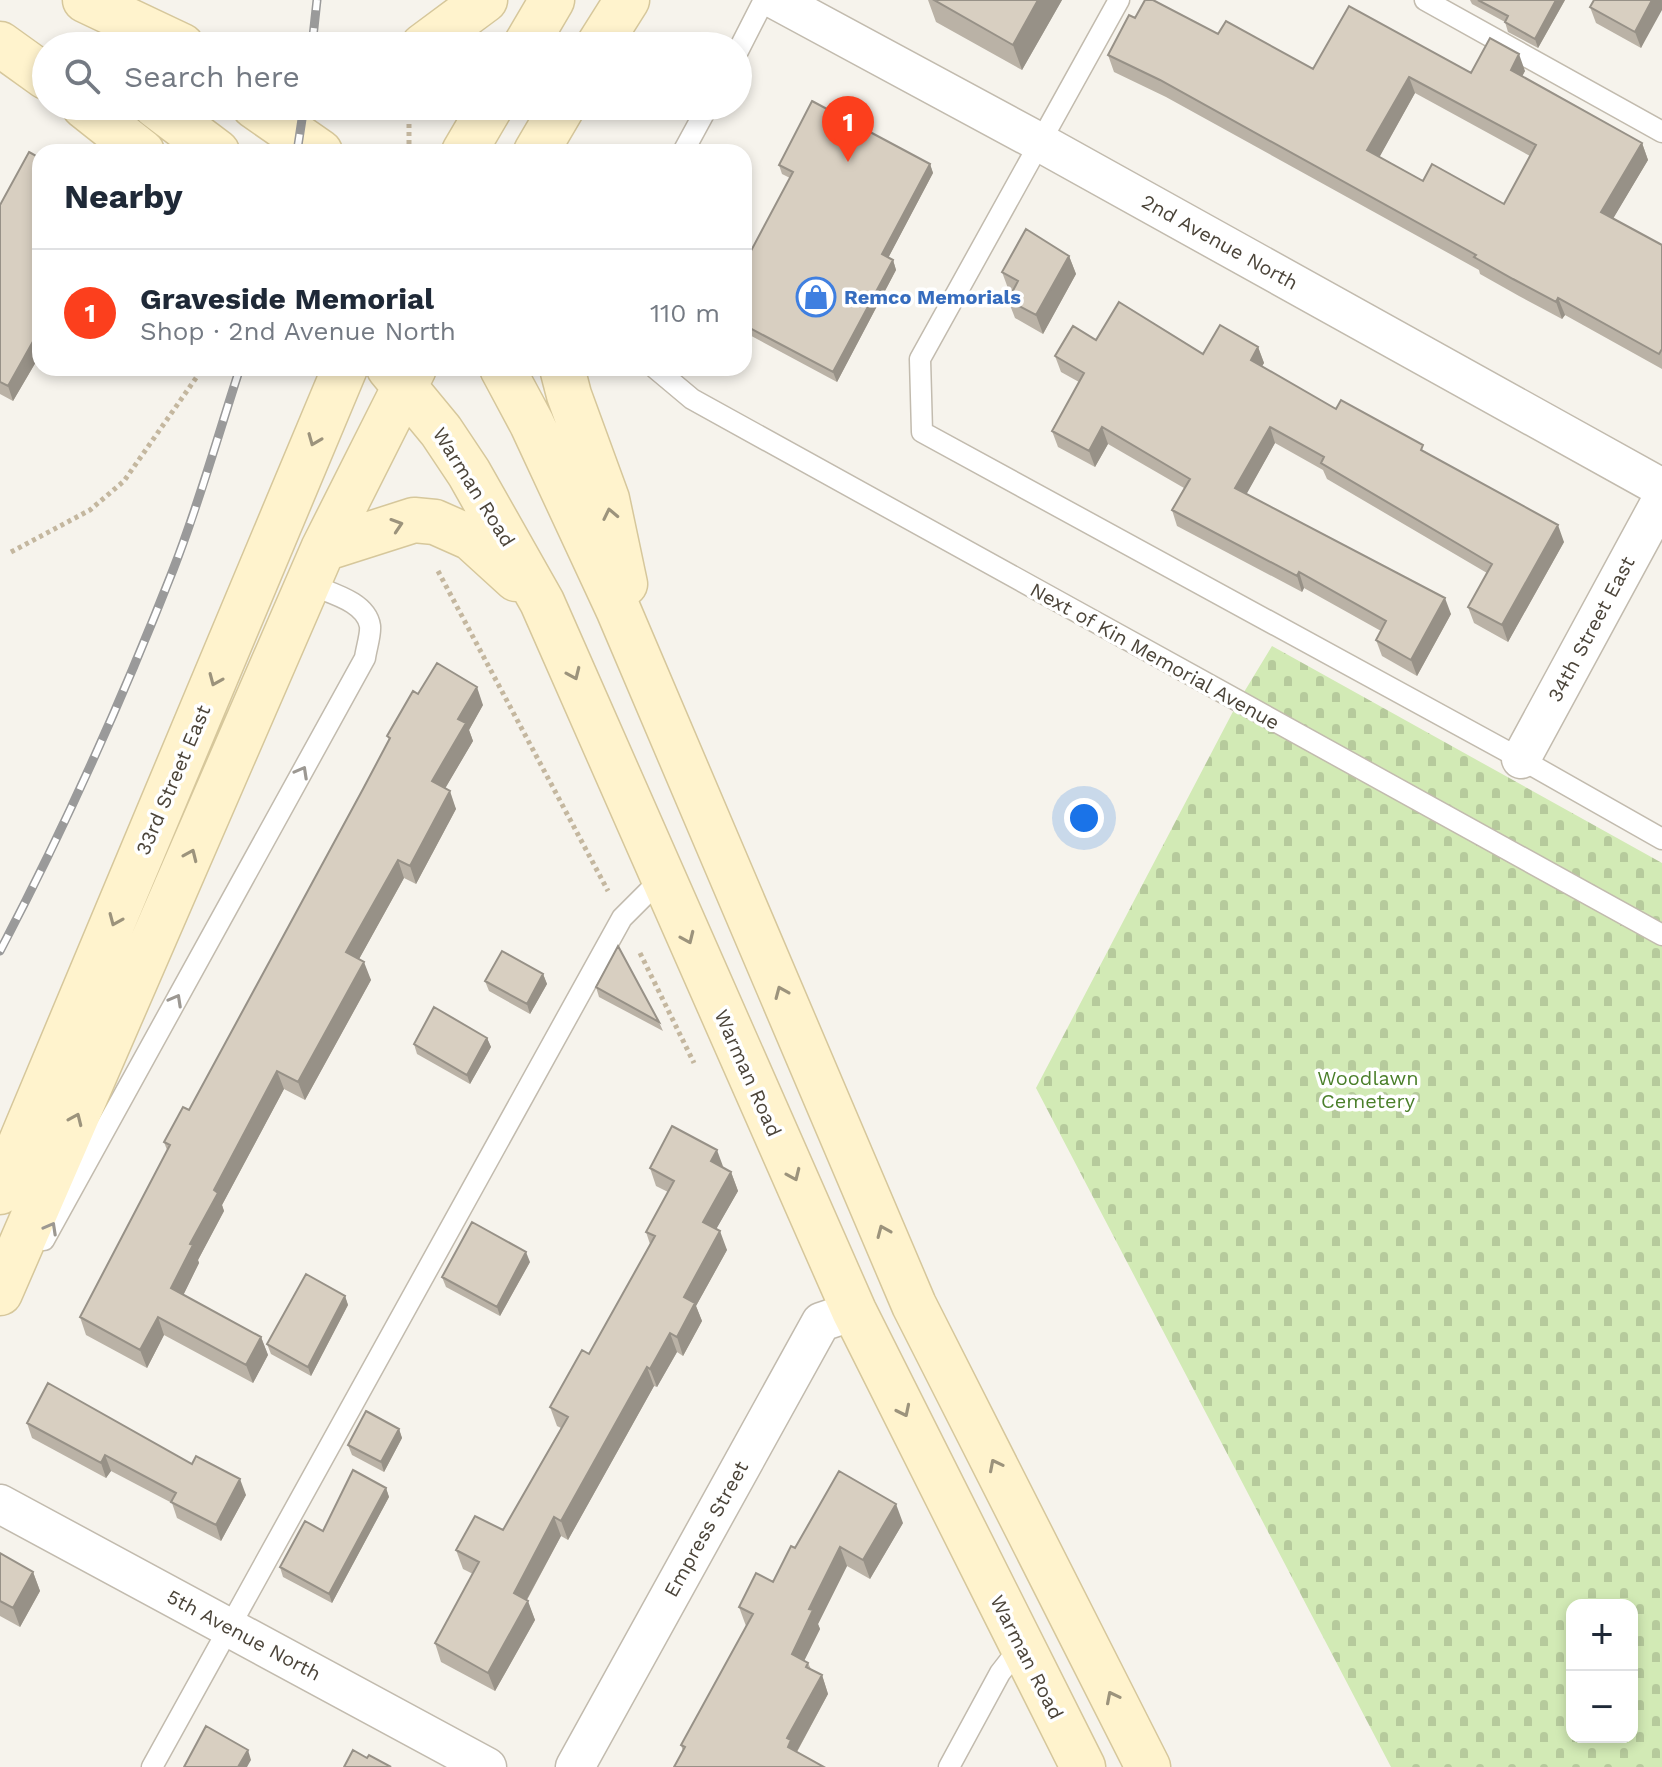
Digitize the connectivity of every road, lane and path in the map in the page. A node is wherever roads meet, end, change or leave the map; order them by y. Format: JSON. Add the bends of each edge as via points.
{"nodes":[{"id":1,"x":84,"y":0,"type":"edge"},
{"id":2,"x":485,"y":0,"type":"edge"},
{"id":3,"x":552,"y":0,"type":"edge"},
{"id":4,"x":627,"y":0,"type":"edge"},
{"id":5,"x":764,"y":0,"type":"edge"},
{"id":6,"x":776,"y":0,"type":"edge"},
{"id":7,"x":1119,"y":0,"type":"edge"},
{"id":8,"x":1425,"y":0,"type":"edge"},
{"id":9,"x":138,"y":32,"type":"edge"},
{"id":10,"x":152,"y":32,"type":"edge"},
{"id":11,"x":442,"y":32,"type":"edge"},
{"id":12,"x":533,"y":32,"type":"edge"},
{"id":13,"x":607,"y":32,"type":"edge"},
{"id":14,"x":748,"y":32,"type":"edge"},
{"id":15,"x":14,"y":56,"type":"edge"},
{"id":16,"x":32,"y":68,"type":"edge"},
{"id":17,"x":102,"y":120,"type":"edge"},
{"id":18,"x":175,"y":120,"type":"edge"},
{"id":19,"x":274,"y":120,"type":"edge"},
{"id":20,"x":409,"y":120,"type":"edge"},
{"id":21,"x":483,"y":120,"type":"edge"},
{"id":22,"x":700,"y":120,"type":"edge"},
{"id":23,"x":1662,"y":132,"type":"edge"},
{"id":24,"x":1041,"y":143,"type":"junction"},
{"id":25,"x":132,"y":144,"type":"edge"},
{"id":26,"x":206,"y":144,"type":"edge"},
{"id":27,"x":309,"y":144,"type":"edge"},
{"id":28,"x":409,"y":144,"type":"edge"},
{"id":29,"x":469,"y":144,"type":"edge"},
{"id":30,"x":687,"y":144,"type":"edge"},
{"id":31,"x":197,"y":376,"type":"edge"},
{"id":32,"x":342,"y":376,"type":"edge"},
{"id":33,"x":402,"y":376,"type":"edge"},
{"id":34,"x":404,"y":376,"type":"edge"},
{"id":35,"x":506,"y":376,"type":"edge"},
{"id":36,"x":564,"y":376,"type":"edge"},
{"id":37,"x":665,"y":376,"type":"edge"},
{"id":38,"x":1662,"y":488,"type":"edge"},
{"id":39,"x":1662,"y":499,"type":"edge"},
{"id":40,"x":11,"y":552,"type":"dead end"},
{"id":41,"x":316,"y":567,"type":"junction"},
{"id":42,"x":542,"y":602,"type":"junction"},
{"id":43,"x":645,"y":672,"type":"junction"},
{"id":44,"x":1521,"y":759,"type":"junction"},
{"id":45,"x":1662,"y":839,"type":"edge"},
{"id":46,"x":662,"y":878,"type":"junction"},
{"id":47,"x":1662,"y":935,"type":"edge"},
{"id":48,"x":0,"y":1192,"type":"edge"},
{"id":49,"x":4,"y":1300,"type":"edge"},
{"id":50,"x":854,"y":1311,"type":"junction"},
{"id":51,"x":0,"y":1504,"type":"edge"},
{"id":52,"x":231,"y":1628,"type":"junction"},
{"id":53,"x":1021,"y":1646,"type":"junction"},
{"id":54,"x":152,"y":1767,"type":"edge"},
{"id":55,"x":487,"y":1767,"type":"edge"},
{"id":56,"x":575,"y":1767,"type":"edge"},
{"id":57,"x":949,"y":1767,"type":"edge"},
{"id":58,"x":1083,"y":1767,"type":"edge"},
{"id":59,"x":1148,"y":1767,"type":"edge"}],
"edges":[{"from":1,"to":9,"type":"main road"},
{"from":1,"to":10,"type":"main road"},
{"from":2,"to":11,"type":"main road"},
{"from":3,"to":12,"type":"main road"},
{"from":4,"to":13,"type":"main road"},
{"from":5,"to":14,"type":"lane"},
{"from":6,"to":24,"type":"street","name":"2nd Avenue North"},
{"from":7,"to":24,"type":"lane"},
{"from":8,"to":23,"type":"lane"},
{"from":15,"to":16,"type":"main road"},
{"from":17,"to":25,"type":"main road"},
{"from":18,"to":26,"type":"main road"},
{"from":19,"to":27,"type":"main road"},
{"from":20,"to":28,"type":"path"},
{"from":21,"to":29,"type":"main road"},
{"from":22,"to":30,"type":"lane"},
{"from":24,"to":38,"type":"street","name":"2nd Avenue North"},
{"from":24,"to":44,"type":"lane","via":[[920,359],[922,432]]},
{"from":31,"to":40,"type":"path","via":[[124,481],[90,510]]},
{"from":32,"to":48,"type":"main road","name":"33rd Street East","one_way":true},
{"from":33,"to":41,"type":"main road"},
{"from":34,"to":42,"type":"main road","name":"Warman Road","via":[[469,473]]},
{"from":35,"to":43,"type":"main road"},
{"from":43,"to":36,"type":"main road","one_way":true,"via":[[607,499]]},
{"from":37,"to":47,"type":"lane","name":"Next of Kin Memorial Avenue","via":[[692,399]]},
{"from":39,"to":44,"type":"street","name":"34th Street East"},
{"from":41,"to":42,"type":"main road","one_way":true,"via":[[414,520],[435,522],[471,538]]},
{"from":49,"to":41,"type":"main road","one_way":true},
{"from":49,"to":41,"type":"lane","one_way":true,"via":[[365,658],[370,627],[364,613]]},
{"from":42,"to":46,"type":"main road","name":"Warman Road","one_way":true},
{"from":59,"to":43,"type":"main road","one_way":true,"via":[[914,1305]]},
{"from":44,"to":45,"type":"lane"},
{"from":46,"to":50,"type":"main road","name":"Warman Road","one_way":true},
{"from":46,"to":52,"type":"lane","via":[[622,918]]},
{"from":50,"to":53,"type":"main road","name":"Warman Road","one_way":true},
{"from":50,"to":56,"type":"street","name":"Empress Street","via":[[821,1322]]},
{"from":51,"to":52,"type":"street","name":"5th Avenue North"},
{"from":52,"to":54,"type":"lane"},
{"from":52,"to":55,"type":"street","name":"5th Avenue North"},
{"from":53,"to":57,"type":"lane","via":[[1000,1673]]},
{"from":53,"to":58,"type":"main road","name":"Warman Road"}]}
